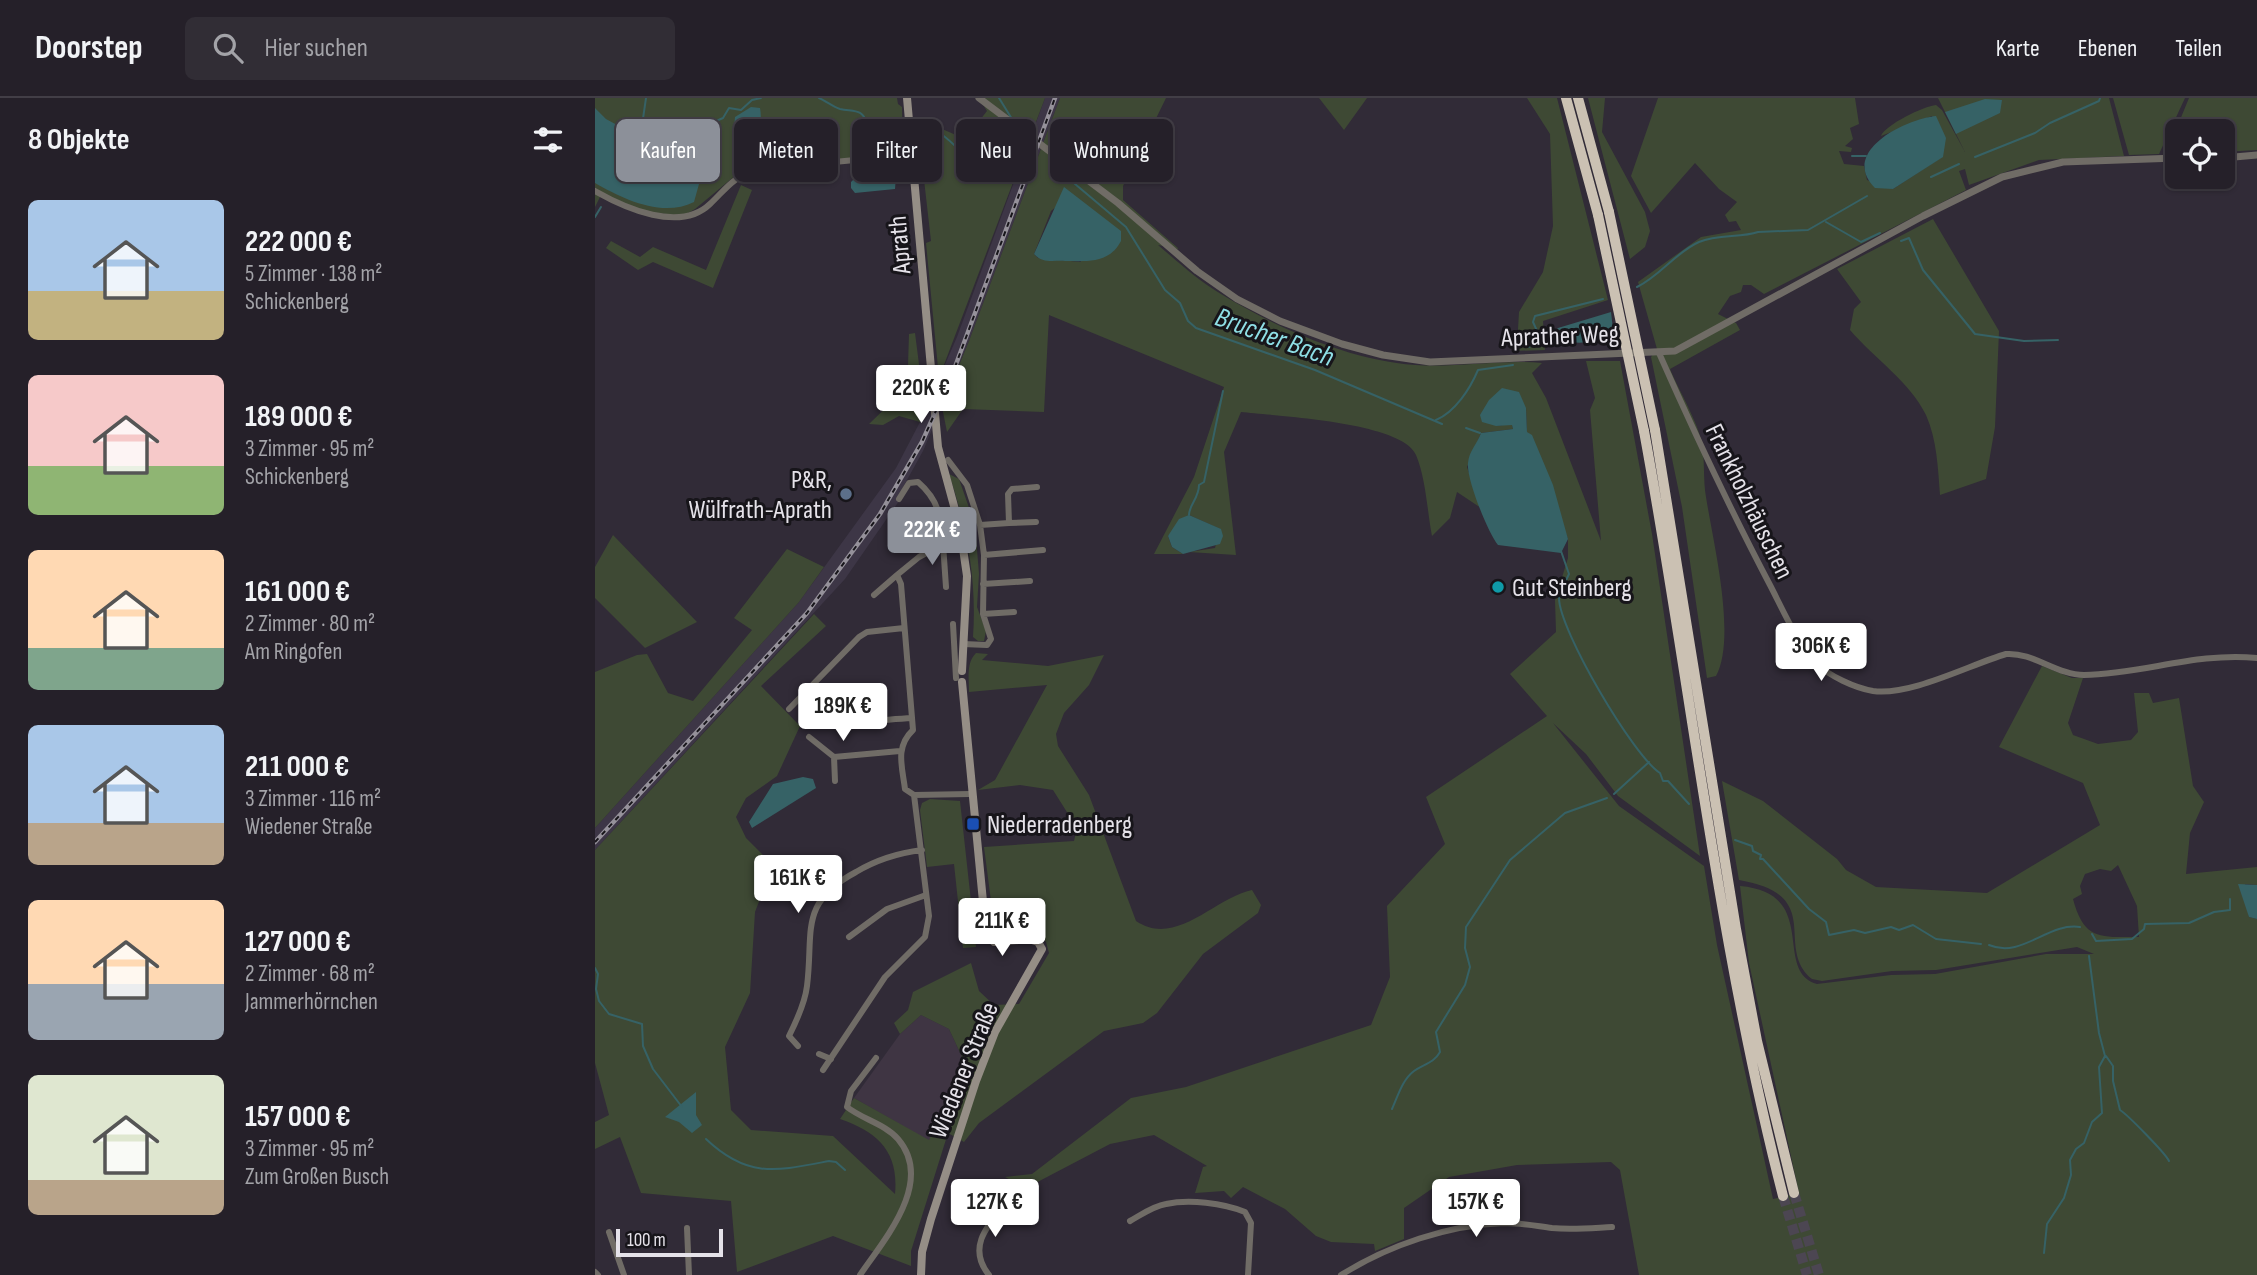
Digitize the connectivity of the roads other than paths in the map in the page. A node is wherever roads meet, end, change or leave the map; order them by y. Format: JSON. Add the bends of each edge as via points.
{"nodes":[{"id":1,"x":907,"y":98,"type":"edge"},
{"id":2,"x":979,"y":98,"type":"edge"},
{"id":3,"x":1566,"y":98,"type":"edge"},
{"id":4,"x":1578,"y":98,"type":"edge"},
{"id":5,"x":909,"y":119,"type":"edge"},
{"id":6,"x":2257,"y":155,"type":"edge"},
{"id":7,"x":2235,"y":157,"type":"edge"},
{"id":8,"x":2165,"y":158,"type":"edge"},
{"id":9,"x":852,"y":161,"type":"edge"},
{"id":10,"x":915,"y":182,"type":"edge"},
{"id":11,"x":595,"y":191,"type":"edge"},
{"id":12,"x":1604,"y":213,"type":"junction"},
{"id":13,"x":1659,"y":353,"type":"junction"},
{"id":14,"x":934,"y":388,"type":"joint"},
{"id":15,"x":948,"y":460,"type":"dead end"},
{"id":16,"x":1037,"y":487,"type":"dead end"},
{"id":17,"x":899,"y":499,"type":"dead end"},
{"id":18,"x":1036,"y":522,"type":"dead end"},
{"id":19,"x":1009,"y":523,"type":"junction"},
{"id":20,"x":980,"y":525,"type":"junction"},
{"id":21,"x":943,"y":544,"type":"junction"},
{"id":22,"x":1043,"y":550,"type":"dead end"},
{"id":23,"x":984,"y":555,"type":"junction"},
{"id":24,"x":897,"y":575,"type":"junction"},
{"id":25,"x":1030,"y":581,"type":"dead end"},
{"id":26,"x":983,"y":584,"type":"junction"},
{"id":27,"x":946,"y":587,"type":"dead end"},
{"id":28,"x":874,"y":595,"type":"dead end"},
{"id":29,"x":1014,"y":612,"type":"dead end"},
{"id":30,"x":983,"y":614,"type":"junction"},
{"id":31,"x":953,"y":624,"type":"dead end"},
{"id":32,"x":904,"y":628,"type":"junction"},
{"id":33,"x":963,"y":644,"type":"junction"},
{"id":34,"x":2257,"y":658,"type":"edge"},
{"id":35,"x":958,"y":675,"type":"junction"},
{"id":36,"x":810,"y":687,"type":"junction"},
{"id":37,"x":789,"y":709,"type":"dead end"},
{"id":38,"x":912,"y":718,"type":"junction"},
{"id":39,"x":809,"y":737,"type":"dead end"},
{"id":40,"x":900,"y":751,"type":"junction"},
{"id":41,"x":834,"y":757,"type":"junction"},
{"id":42,"x":835,"y":781,"type":"dead end"},
{"id":43,"x":970,"y":794,"type":"junction"},
{"id":44,"x":914,"y":795,"type":"junction"},
{"id":45,"x":922,"y":850,"type":"junction"},
{"id":46,"x":926,"y":895,"type":"junction"},
{"id":47,"x":849,"y":937,"type":"dead end"},
{"id":48,"x":798,"y":1046,"type":"dead end"},
{"id":49,"x":819,"y":1054,"type":"dead end"},
{"id":50,"x":876,"y":1058,"type":"dead end"},
{"id":51,"x":831,"y":1059,"type":"junction"},
{"id":52,"x":823,"y":1070,"type":"dead end"},
{"id":53,"x":1789,"y":1195,"type":"tunnel mouth"},
{"id":54,"x":1003,"y":1207,"type":"dead end"},
{"id":55,"x":1130,"y":1221,"type":"dead end"},
{"id":56,"x":1612,"y":1227,"type":"dead end"},
{"id":57,"x":687,"y":1228,"type":"dead end"},
{"id":58,"x":609,"y":1232,"type":"dead end"},
{"id":59,"x":624,"y":1275,"type":"edge"},
{"id":60,"x":689,"y":1275,"type":"edge"},
{"id":61,"x":860,"y":1275,"type":"edge"},
{"id":62,"x":921,"y":1275,"type":"edge"},
{"id":63,"x":989,"y":1275,"type":"edge"},
{"id":64,"x":1248,"y":1275,"type":"edge"},
{"id":65,"x":1341,"y":1275,"type":"edge"}],
"edges":[{"from":1,"to":5,"type":"main road","name":"Aprath"},
{"from":2,"to":13,"type":"street","name":"Aprather Weg","via":[[1118,203],[1217,286],[1311,334],[1383,355],[1430,362]]},
{"from":3,"to":12,"type":"highway"},
{"from":4,"to":12,"type":"highway"},
{"from":6,"to":7,"type":"street"},
{"from":8,"to":13,"type":"street","name":"Aprather Weg","via":[[2063,162],[2002,177],[1675,351]]},
{"from":9,"to":11,"type":"street","via":[[755,171],[727,183],[709,206],[684,217],[649,214]]},
{"from":10,"to":14,"type":"main road","name":"Aprath"},
{"from":12,"to":53,"type":"highway","bridge":true,"via":[[1649,430],[1746,1043]]},
{"from":13,"to":34,"type":"street","name":"Frankholzhäuschen","via":[[1779,602],[1815,662],[1846,682],[1872,691],[1893,690],[2007,654],[2080,675],[2119,673],[2191,659]]},
{"from":14,"to":33,"type":"main road","name":"Wiedener Straße","via":[[939,458],[965,551],[968,599]]},
{"from":15,"to":20,"type":"street","via":[[967,485]]},
{"from":16,"to":19,"type":"street","via":[[1012,489],[1008,494]]},
{"from":17,"to":21,"type":"street","via":[[911,482],[926,490],[943,522]]},
{"from":18,"to":19,"type":"street"},
{"from":19,"to":20,"type":"street"},
{"from":20,"to":23,"type":"street"},
{"from":21,"to":24,"type":"street"},
{"from":21,"to":27,"type":"street"},
{"from":22,"to":23,"type":"street"},
{"from":23,"to":26,"type":"street"},
{"from":24,"to":28,"type":"street"},
{"from":24,"to":32,"type":"street"},
{"from":25,"to":26,"type":"street"},
{"from":26,"to":30,"type":"street"},
{"from":29,"to":30,"type":"street"},
{"from":30,"to":33,"type":"street","via":[[992,639],[987,645]]},
{"from":31,"to":35,"type":"street"},
{"from":32,"to":36,"type":"street","via":[[859,637]]},
{"from":32,"to":38,"type":"street"},
{"from":33,"to":35,"type":"main road","name":"Wiedener Straße"},
{"from":35,"to":43,"type":"main road","name":"Wiedener Straße"},
{"from":36,"to":37,"type":"street"},
{"from":36,"to":38,"type":"street","via":[[846,719]]},
{"from":38,"to":40,"type":"street","via":[[913,730]]},
{"from":39,"to":41,"type":"street"},
{"from":40,"to":41,"type":"street"},
{"from":40,"to":44,"type":"street","via":[[905,789]]},
{"from":41,"to":42,"type":"street"},
{"from":43,"to":44,"type":"street"},
{"from":43,"to":62,"type":"main road","name":"Wiedener Straße","via":[[986,933],[994,942],[1029,939],[1042,949],[995,1032],[981,1069],[931,1219]]},
{"from":44,"to":45,"type":"street"},
{"from":45,"to":46,"type":"street"},
{"from":45,"to":48,"type":"street","via":[[870,864],[819,900],[809,926],[807,986],[789,1036]]},
{"from":46,"to":47,"type":"street","via":[[887,909]]},
{"from":46,"to":51,"type":"street","via":[[925,937],[885,977]]},
{"from":49,"to":51,"type":"street"},
{"from":50,"to":61,"type":"street","via":[[851,1091],[847,1107],[899,1141],[908,1162],[909,1183],[900,1218]]},
{"from":51,"to":52,"type":"street"},
{"from":54,"to":63,"type":"street","via":[[979,1242],[981,1262]]},
{"from":55,"to":64,"type":"street","via":[[1173,1203],[1225,1205],[1245,1212],[1251,1223]]},
{"from":56,"to":65,"type":"street","via":[[1469,1226],[1412,1242]]},
{"from":57,"to":60,"type":"street"},
{"from":58,"to":59,"type":"street"}]}
